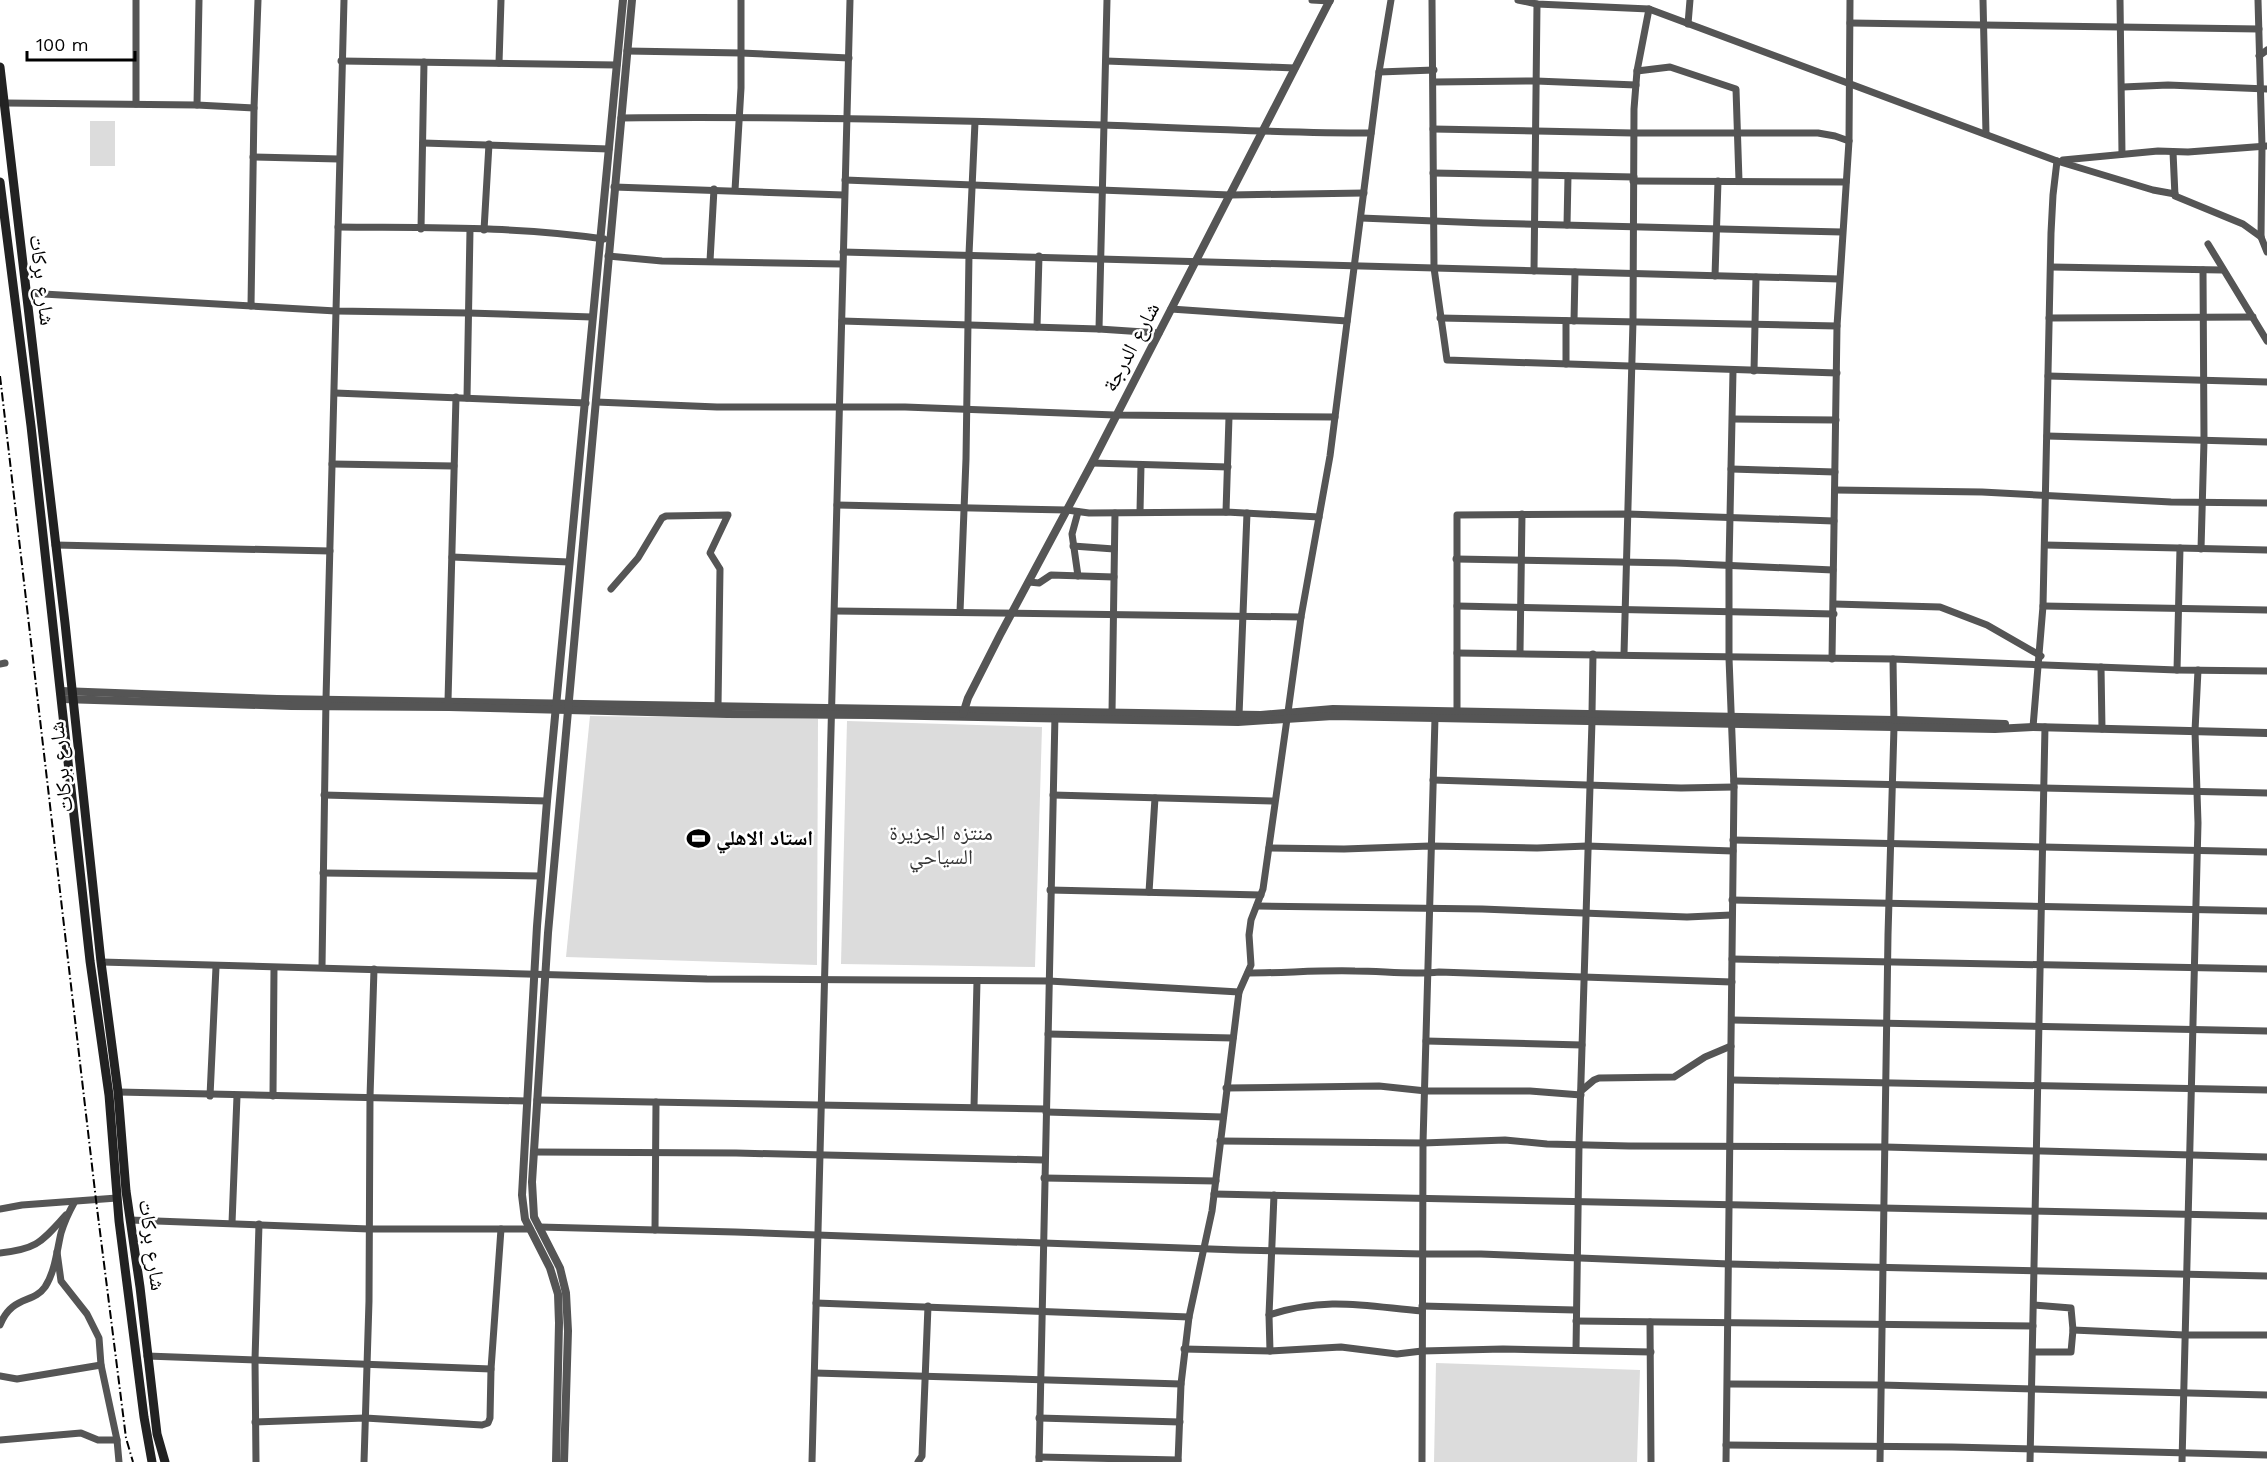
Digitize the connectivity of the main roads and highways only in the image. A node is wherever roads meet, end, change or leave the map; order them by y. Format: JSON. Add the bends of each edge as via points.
{"nodes":[{"id":1,"x":0,"y":67,"type":"edge"},
{"id":2,"x":0,"y":182,"type":"edge"},
{"id":3,"x":66,"y":695,"type":"junction"},
{"id":4,"x":152,"y":1462,"type":"edge"},
{"id":5,"x":165,"y":1462,"type":"edge"}],
"edges":[{"from":1,"to":3,"type":"main road","name":"شارع بركات","via":[[55,545]]},
{"from":2,"to":3,"type":"main road","name":"شارع بركات"},
{"from":3,"to":4,"type":"main road","name":"شارع بركات","via":[[90,960]]},
{"from":3,"to":5,"type":"main road","name":"شارع بركات","via":[[118,1092],[157,1434]]}]}
